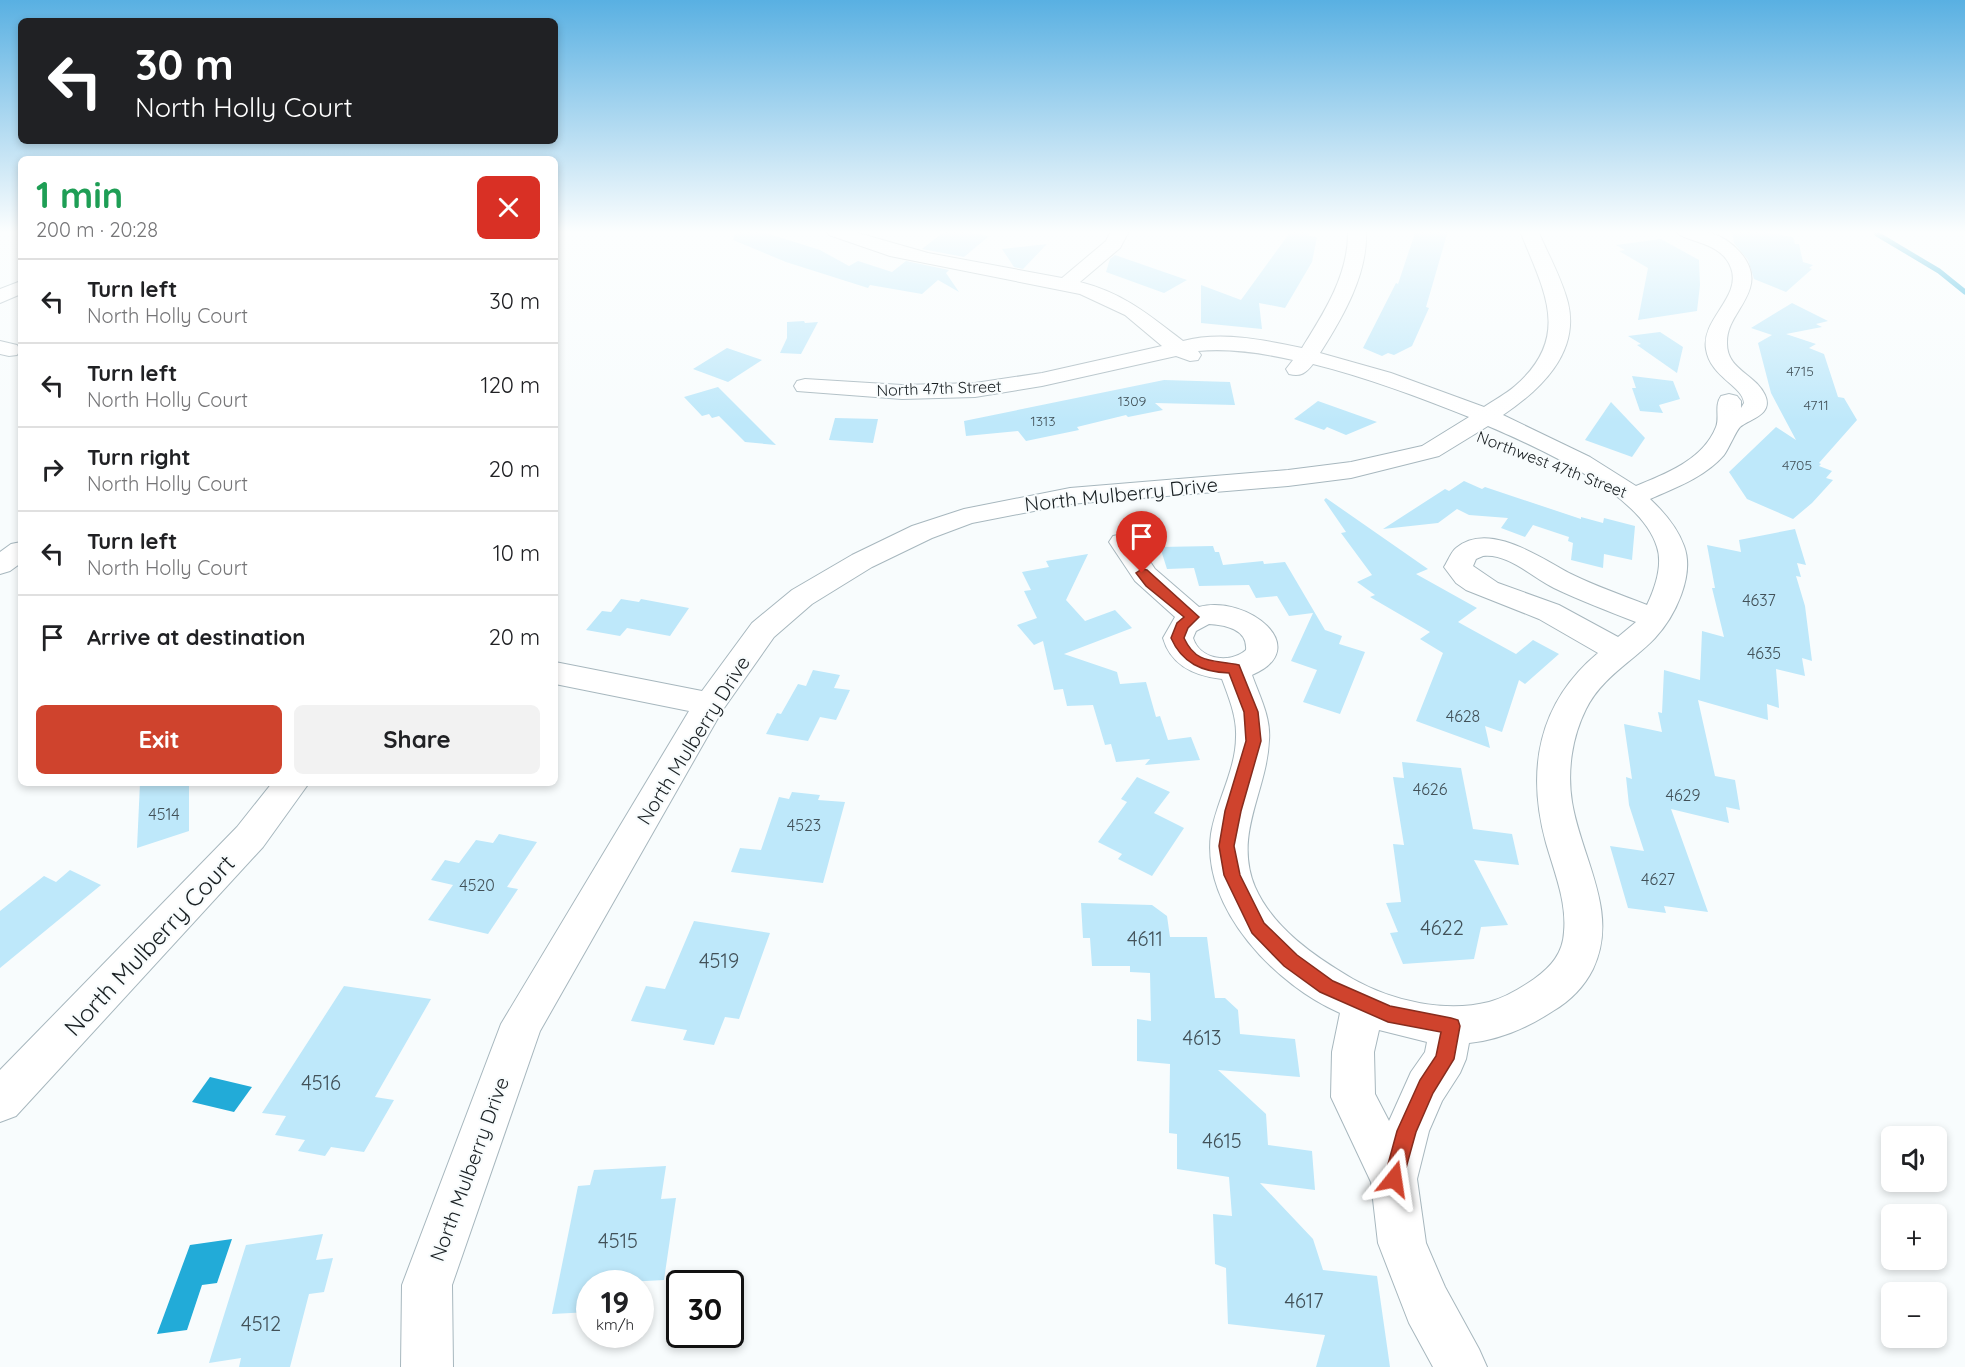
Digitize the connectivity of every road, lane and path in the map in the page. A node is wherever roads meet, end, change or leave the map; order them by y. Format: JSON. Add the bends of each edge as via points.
{"nodes":[{"id":1,"x":1098,"y":295,"type":"edge"},
{"id":2,"x":1342,"y":295,"type":"edge"},
{"id":3,"x":1555,"y":295,"type":"edge"},
{"id":4,"x":1738,"y":295,"type":"edge"},
{"id":5,"x":1178,"y":349,"type":"junction"},
{"id":6,"x":1303,"y":363,"type":"junction"},
{"id":7,"x":805,"y":386,"type":"dead end"},
{"id":8,"x":1476,"y":424,"type":"junction"},
{"id":9,"x":1634,"y":496,"type":"junction"},
{"id":10,"x":1123,"y":542,"type":"dead end"},
{"id":11,"x":18,"y":551,"type":"edge"},
{"id":12,"x":0,"y":565,"type":"edge"},
{"id":13,"x":1192,"y":617,"type":"junction"},
{"id":14,"x":1654,"y":618,"type":"junction"},
{"id":15,"x":1618,"y":651,"type":"junction"},
{"id":16,"x":1234,"y":668,"type":"junction"},
{"id":17,"x":558,"y":674,"type":"edge"},
{"id":18,"x":710,"y":704,"type":"junction"},
{"id":19,"x":290,"y":786,"type":"edge"},
{"id":20,"x":1363,"y":1003,"type":"junction"},
{"id":21,"x":1451,"y":1026,"type":"junction"},
{"id":22,"x":0,"y":1101,"type":"edge"},
{"id":23,"x":1394,"y":1179,"type":"junction"},
{"id":24,"x":427,"y":1367,"type":"edge"},
{"id":25,"x":1461,"y":1367,"type":"edge"}],
"edges":[{"from":1,"to":5,"type":"street","name":"Northwest 47th Street","via":[[1148,322]]},
{"from":2,"to":6,"type":"street"},
{"from":3,"to":8,"type":"street","name":"North Mulberry Drive","via":[[1559,337],[1550,358],[1534,380]]},
{"from":4,"to":9,"type":"street","via":[[1718,325],[1716,349],[1730,374],[1754,393],[1754,409],[1730,423],[1719,443],[1699,463],[1679,477]]},
{"from":5,"to":6,"type":"street","name":"Northwest 47th Street","via":[[1199,359]]},
{"from":5,"to":7,"type":"street","name":"North 47th Street","via":[[997,388],[901,391]]},
{"from":6,"to":8,"type":"street","name":"Northwest 47th Street","via":[[1359,387]]},
{"from":8,"to":9,"type":"street","name":"Northwest 47th Street"},
{"from":8,"to":18,"type":"street","name":"North Mulberry Drive","via":[[1430,451],[1360,468],[1043,500],[990,510],[922,532],[842,572],[782,613],[763,630]]},
{"from":9,"to":14,"type":"street","via":[[1653,512],[1670,544],[1670,583]]},
{"from":10,"to":13,"type":"street","via":[[1151,583]]},
{"from":11,"to":12,"type":"street"},
{"from":13,"to":16,"type":"street","via":[[1182,626],[1178,638],[1183,650],[1196,661],[1215,668]]},
{"from":13,"to":16,"type":"street","via":[[1227,615],[1256,630],[1262,642],[1260,654],[1251,663]]},
{"from":14,"to":15,"type":"street","via":[[1641,636]]},
{"from":14,"to":15,"type":"street","via":[[1585,591],[1521,556],[1500,549],[1481,547],[1468,551],[1461,559],[1458,567],[1465,577],[1480,586],[1550,613]]},
{"from":15,"to":21,"type":"street","via":[[1575,699],[1560,728],[1553,760],[1558,826],[1585,921],[1580,952],[1565,978],[1543,997],[1487,1022]]},
{"from":16,"to":20,"type":"street","via":[[1251,712],[1253,741],[1227,846],[1232,875],[1258,928],[1280,951],[1326,986]]},
{"from":17,"to":18,"type":"street"},
{"from":18,"to":24,"type":"street","name":"North Mulberry Drive","via":[[522,1024],[428,1285]]},
{"from":19,"to":22,"type":"street","name":"North Mulberry Court","via":[[250,837]]},
{"from":20,"to":21,"type":"street","via":[[1388,1014]]},
{"from":20,"to":23,"type":"street","via":[[1353,1052],[1353,1097]]},
{"from":21,"to":23,"type":"street","via":[[1445,1059],[1426,1087],[1407,1131]]},
{"from":23,"to":25,"type":"street","via":[[1402,1243],[1427,1305]]}]}
